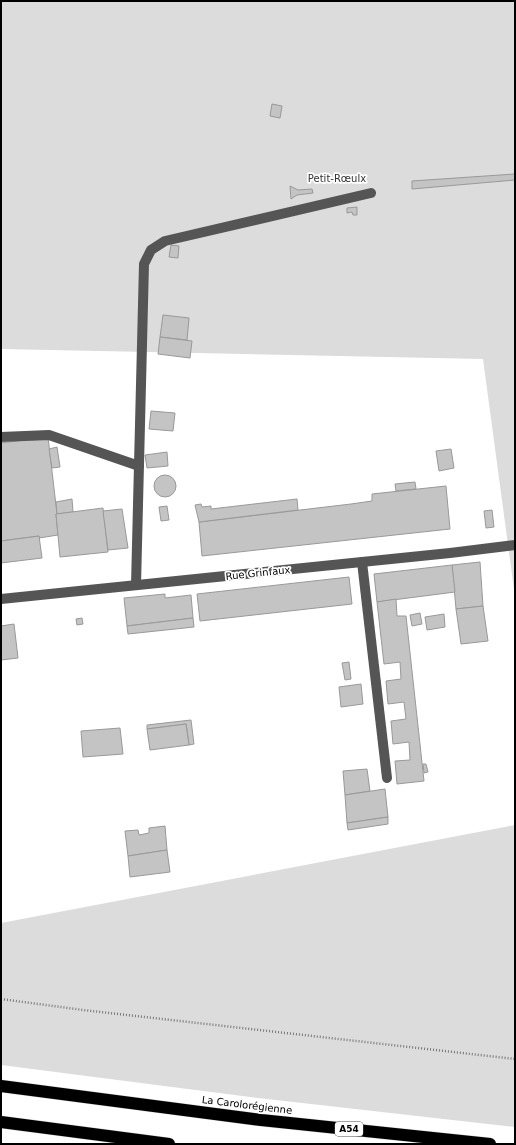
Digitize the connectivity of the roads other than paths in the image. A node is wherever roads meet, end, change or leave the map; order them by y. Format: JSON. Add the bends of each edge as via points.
{"nodes":[{"id":1,"x":371,"y":193,"type":"dead end"},
{"id":2,"x":1,"y":436,"type":"edge"},
{"id":3,"x":139,"y":466,"type":"junction"},
{"id":4,"x":515,"y":545,"type":"edge"},
{"id":5,"x":362,"y":562,"type":"junction"},
{"id":6,"x":136,"y":585,"type":"junction"},
{"id":7,"x":1,"y":599,"type":"edge"},
{"id":8,"x":387,"y":778,"type":"dead end"},
{"id":9,"x":1,"y":1086,"type":"edge"},
{"id":10,"x":1,"y":1122,"type":"edge"},
{"id":11,"x":169,"y":1144,"type":"edge"},
{"id":12,"x":490,"y":1144,"type":"edge"}],
"edges":[{"from":1,"to":3,"type":"street","via":[[165,241],[151,250],[144,264]]},
{"from":2,"to":3,"type":"street","via":[[49,435]]},
{"from":3,"to":6,"type":"street"},
{"from":4,"to":5,"type":"street","name":"Rue Grinfaux"},
{"from":5,"to":6,"type":"street","name":"Rue Grinfaux"},
{"from":5,"to":8,"type":"street"},
{"from":6,"to":7,"type":"street","name":"Rue Grinfaux"},
{"from":9,"to":12,"type":"highway","name":"La Carolorégienne","number":"A54","via":[[261,1120]]},
{"from":10,"to":11,"type":"highway"}]}
